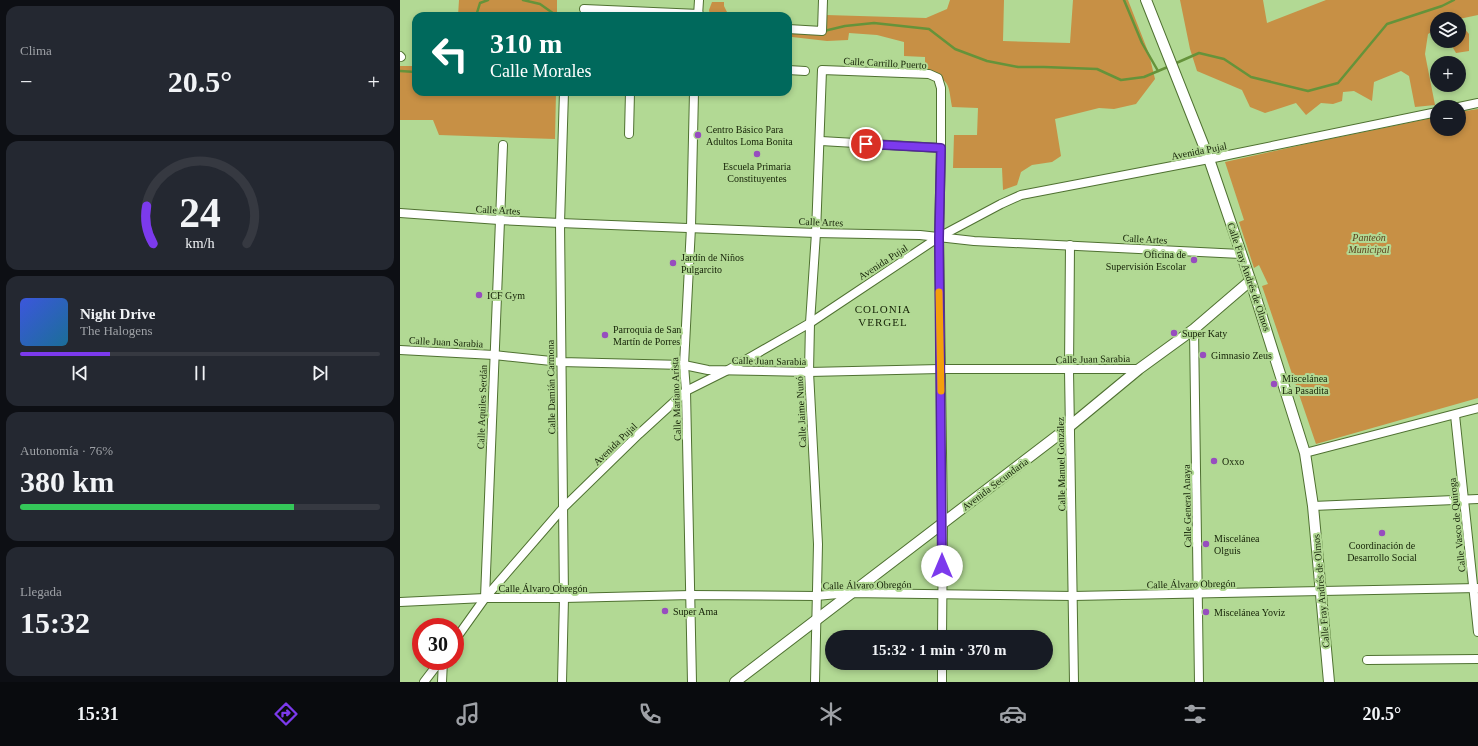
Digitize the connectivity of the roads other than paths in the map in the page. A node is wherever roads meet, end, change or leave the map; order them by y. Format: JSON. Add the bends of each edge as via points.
{"nodes":[{"id":1,"x":699,"y":0,"type":"edge"},
{"id":2,"x":823,"y":0,"type":"edge"},
{"id":3,"x":1146,"y":0,"type":"edge"},
{"id":4,"x":584,"y":9,"type":"dead end"},
{"id":5,"x":642,"y":12,"type":"edge"},
{"id":6,"x":699,"y":12,"type":"edge"},
{"id":7,"x":792,"y":29,"type":"edge"},
{"id":8,"x":792,"y":70,"type":"edge"},
{"id":9,"x":822,"y":70,"type":"joint"},
{"id":10,"x":805,"y":71,"type":"dead end"},
{"id":11,"x":564,"y":96,"type":"edge"},
{"id":12,"x":630,"y":96,"type":"edge"},
{"id":13,"x":694,"y":96,"type":"edge"},
{"id":14,"x":1478,"y":103,"type":"edge"},
{"id":15,"x":1466,"y":106,"type":"edge"},
{"id":16,"x":1430,"y":113,"type":"edge"},
{"id":17,"x":629,"y":134,"type":"dead end"},
{"id":18,"x":821,"y":141,"type":"junction"},
{"id":19,"x":503,"y":145,"type":"dead end"},
{"id":20,"x":941,"y":148,"type":"junction"},
{"id":21,"x":1209,"y":159,"type":"junction"},
{"id":22,"x":400,"y":213,"type":"edge"},
{"id":23,"x":499,"y":220,"type":"junction"},
{"id":24,"x":560,"y":223,"type":"junction"},
{"id":25,"x":691,"y":227,"type":"junction"},
{"id":26,"x":816,"y":232,"type":"junction"},
{"id":27,"x":939,"y":238,"type":"junction"},
{"id":28,"x":1070,"y":245,"type":"junction"},
{"id":29,"x":1241,"y":254,"type":"junction"},
{"id":30,"x":1250,"y":281,"type":"junction"},
{"id":31,"x":810,"y":323,"type":"junction"},
{"id":32,"x":1194,"y":329,"type":"junction"},
{"id":33,"x":400,"y":350,"type":"edge"},
{"id":34,"x":494,"y":355,"type":"junction"},
{"id":35,"x":561,"y":362,"type":"junction"},
{"id":36,"x":684,"y":365,"type":"junction"},
{"id":37,"x":1139,"y":368,"type":"junction"},
{"id":38,"x":940,"y":369,"type":"junction"},
{"id":39,"x":728,"y":370,"type":"junction"},
{"id":40,"x":1069,"y":370,"type":"junction"},
{"id":41,"x":809,"y":372,"type":"junction"},
{"id":42,"x":686,"y":391,"type":"junction"},
{"id":43,"x":1478,"y":408,"type":"edge"},
{"id":44,"x":1455,"y":415,"type":"junction"},
{"id":45,"x":1070,"y":426,"type":"junction"},
{"id":46,"x":1306,"y":454,"type":"junction"},
{"id":47,"x":1465,"y":498,"type":"junction"},
{"id":48,"x":1478,"y":498,"type":"edge"},
{"id":49,"x":1313,"y":506,"type":"junction"},
{"id":50,"x":562,"y":508,"type":"junction"},
{"id":51,"x":942,"y":524,"type":"junction"},
{"id":52,"x":1476,"y":588,"type":"edge"},
{"id":53,"x":1320,"y":590,"type":"junction"},
{"id":54,"x":849,"y":593,"type":"junction"},
{"id":55,"x":942,"y":594,"type":"junction"},
{"id":56,"x":1198,"y":594,"type":"junction"},
{"id":57,"x":691,"y":595,"type":"junction"},
{"id":58,"x":816,"y":596,"type":"junction"},
{"id":59,"x":1074,"y":596,"type":"junction"},
{"id":60,"x":485,"y":598,"type":"junction"},
{"id":61,"x":564,"y":598,"type":"junction"},
{"id":62,"x":400,"y":602,"type":"edge"},
{"id":63,"x":817,"y":619,"type":"junction"},
{"id":64,"x":464,"y":627,"type":"edge"},
{"id":65,"x":942,"y":630,"type":"edge"},
{"id":66,"x":1478,"y":632,"type":"edge"},
{"id":67,"x":1478,"y":659,"type":"edge"},
{"id":68,"x":1367,"y":660,"type":"dead end"},
{"id":69,"x":434,"y":670,"type":"edge"},
{"id":70,"x":442,"y":670,"type":"edge"},
{"id":71,"x":942,"y":670,"type":"edge"},
{"id":72,"x":424,"y":682,"type":"edge"},
{"id":73,"x":442,"y":682,"type":"edge"},
{"id":74,"x":562,"y":682,"type":"edge"},
{"id":75,"x":692,"y":682,"type":"edge"},
{"id":76,"x":735,"y":682,"type":"edge"},
{"id":77,"x":815,"y":682,"type":"edge"},
{"id":78,"x":942,"y":682,"type":"edge"},
{"id":79,"x":1074,"y":682,"type":"edge"},
{"id":80,"x":1199,"y":682,"type":"edge"},
{"id":81,"x":1329,"y":682,"type":"edge"}],
"edges":[{"from":1,"to":6,"type":"street"},
{"from":2,"to":7,"type":"street","via":[[822,31]]},
{"from":3,"to":21,"type":"street","name":"Calle Fray Andrés de Olmos"},
{"from":4,"to":5,"type":"street"},
{"from":8,"to":10,"type":"street"},
{"from":9,"to":18,"type":"street","name":"Calle Jaime Nunó"},
{"from":9,"to":20,"type":"street","name":"Calle Carrillo Puerto","via":[[928,74],[938,78],[941,88]]},
{"from":11,"to":24,"type":"street","name":"Calle Damián Carmona"},
{"from":12,"to":17,"type":"street"},
{"from":13,"to":25,"type":"street","name":"Calle Mariano Arista"},
{"from":14,"to":15,"type":"street"},
{"from":16,"to":21,"type":"street","name":"Avenida Pujal"},
{"from":18,"to":20,"type":"street"},
{"from":18,"to":26,"type":"street","name":"Calle Jaime Nunó"},
{"from":19,"to":23,"type":"street","name":"Calle Aquiles Serdán"},
{"from":20,"to":27,"type":"street","name":"Calle Carrillo Puerto"},
{"from":21,"to":27,"type":"street","name":"Avenida Pujal","via":[[1021,195]]},
{"from":21,"to":29,"type":"street","name":"Calle Fray Andrés de Olmos"},
{"from":22,"to":23,"type":"street","name":"Calle Artes"},
{"from":23,"to":24,"type":"street","name":"Calle Artes"},
{"from":23,"to":34,"type":"street","name":"Calle Aquiles Serdán"},
{"from":24,"to":25,"type":"street","name":"Calle Artes"},
{"from":24,"to":35,"type":"street","name":"Calle Damián Carmona"},
{"from":25,"to":26,"type":"street","name":"Calle Artes"},
{"from":25,"to":36,"type":"street","name":"Calle Mariano Arista"},
{"from":26,"to":27,"type":"street","name":"Calle Artes","via":[[920,235]]},
{"from":26,"to":31,"type":"street","name":"Calle Jaime Nunó"},
{"from":27,"to":28,"type":"street","name":"Calle Artes"},
{"from":27,"to":31,"type":"street","name":"Avenida Pujal"},
{"from":27,"to":38,"type":"street","name":"Calle Carrillo Puerto"},
{"from":28,"to":29,"type":"street","name":"Calle Artes"},
{"from":28,"to":40,"type":"street","name":"Calle Manuel González"},
{"from":29,"to":30,"type":"street","name":"Calle Fray Andrés de Olmos"},
{"from":30,"to":32,"type":"street","name":"Avenida Secundaria"},
{"from":30,"to":46,"type":"street","name":"Calle Fray Andrés de Olmos"},
{"from":31,"to":39,"type":"street","name":"Avenida Pujal"},
{"from":31,"to":41,"type":"street","name":"Calle Jaime Nunó"},
{"from":32,"to":37,"type":"street","name":"Avenida Secundaria"},
{"from":32,"to":56,"type":"street","name":"Calle General Anaya"},
{"from":33,"to":34,"type":"street","name":"Calle Juan Sarabia"},
{"from":34,"to":35,"type":"street","name":"Calle Juan Sarabia"},
{"from":34,"to":60,"type":"street","name":"Calle Aquiles Serdán"},
{"from":35,"to":36,"type":"street","name":"Calle Juan Sarabia"},
{"from":35,"to":50,"type":"street","name":"Calle Damián Carmona"},
{"from":36,"to":39,"type":"street","name":"Calle Juan Sarabia","via":[[708,370]]},
{"from":36,"to":42,"type":"street","name":"Calle Mariano Arista"},
{"from":37,"to":40,"type":"street","name":"Calle Juan Sarabia"},
{"from":37,"to":45,"type":"street","name":"Avenida Secundaria"},
{"from":38,"to":40,"type":"street","name":"Calle Juan Sarabia"},
{"from":38,"to":41,"type":"street","name":"Calle Juan Sarabia"},
{"from":38,"to":51,"type":"street","name":"Calle Carrillo Puerto"},
{"from":39,"to":41,"type":"street","name":"Calle Juan Sarabia"},
{"from":39,"to":42,"type":"street","name":"Avenida Pujal"},
{"from":40,"to":45,"type":"street","name":"Calle Manuel González"},
{"from":41,"to":58,"type":"street","name":"Calle Jaime Nunó","via":[[818,544]]},
{"from":42,"to":50,"type":"street","name":"Avenida Pujal"},
{"from":42,"to":57,"type":"street","name":"Calle Mariano Arista"},
{"from":43,"to":44,"type":"street"},
{"from":44,"to":46,"type":"street"},
{"from":44,"to":47,"type":"street","name":"Calle Vasco de Quiroga"},
{"from":45,"to":51,"type":"street","name":"Avenida Secundaria"},
{"from":45,"to":59,"type":"street","name":"Calle Manuel González"},
{"from":46,"to":49,"type":"street","name":"Calle Fray Andrés de Olmos"},
{"from":47,"to":48,"type":"street"},
{"from":47,"to":49,"type":"street"},
{"from":47,"to":52,"type":"street","name":"Calle Vasco de Quiroga"},
{"from":49,"to":53,"type":"street","name":"Calle Fray Andrés de Olmos"},
{"from":50,"to":60,"type":"street","name":"Avenida Pujal"},
{"from":50,"to":61,"type":"street","name":"Calle Damián Carmona"},
{"from":51,"to":54,"type":"street","name":"Avenida Secundaria"},
{"from":51,"to":55,"type":"street","name":"Calle Carrillo Puerto"},
{"from":52,"to":53,"type":"street","name":"Calle Álvaro Obregón"},
{"from":52,"to":66,"type":"street","name":"Calle Vasco de Quiroga"},
{"from":53,"to":56,"type":"street","name":"Calle Álvaro Obregón"},
{"from":53,"to":81,"type":"street","name":"Calle Fray Andrés de Olmos"},
{"from":54,"to":55,"type":"street","name":"Calle Álvaro Obregón"},
{"from":54,"to":58,"type":"street","name":"Calle Álvaro Obregón"},
{"from":54,"to":63,"type":"street","name":"Avenida Secundaria"},
{"from":55,"to":59,"type":"street","name":"Calle Álvaro Obregón"},
{"from":55,"to":65,"type":"street","name":"Calle Carrillo Puerto"},
{"from":56,"to":59,"type":"street","name":"Calle Álvaro Obregón"},
{"from":56,"to":80,"type":"street","name":"Calle General Anaya"},
{"from":57,"to":58,"type":"street","name":"Calle Álvaro Obregón"},
{"from":57,"to":61,"type":"street","name":"Calle Álvaro Obregón"},
{"from":57,"to":75,"type":"street","name":"Calle Mariano Arista"},
{"from":58,"to":63,"type":"street","name":"Calle Jaime Nunó"},
{"from":59,"to":79,"type":"street","name":"Calle Manuel González"},
{"from":60,"to":61,"type":"street","name":"Calle Álvaro Obregón"},
{"from":60,"to":62,"type":"street","name":"Calle Álvaro Obregón"},
{"from":60,"to":64,"type":"street","name":"Avenida Pujal"},
{"from":61,"to":74,"type":"street","name":"Calle Damián Carmona"},
{"from":63,"to":76,"type":"street","name":"Avenida Secundaria"},
{"from":63,"to":77,"type":"street","name":"Calle Jaime Nunó"},
{"from":67,"to":68,"type":"street"},
{"from":69,"to":72,"type":"street"},
{"from":70,"to":73,"type":"street"},
{"from":71,"to":78,"type":"street"}]}
